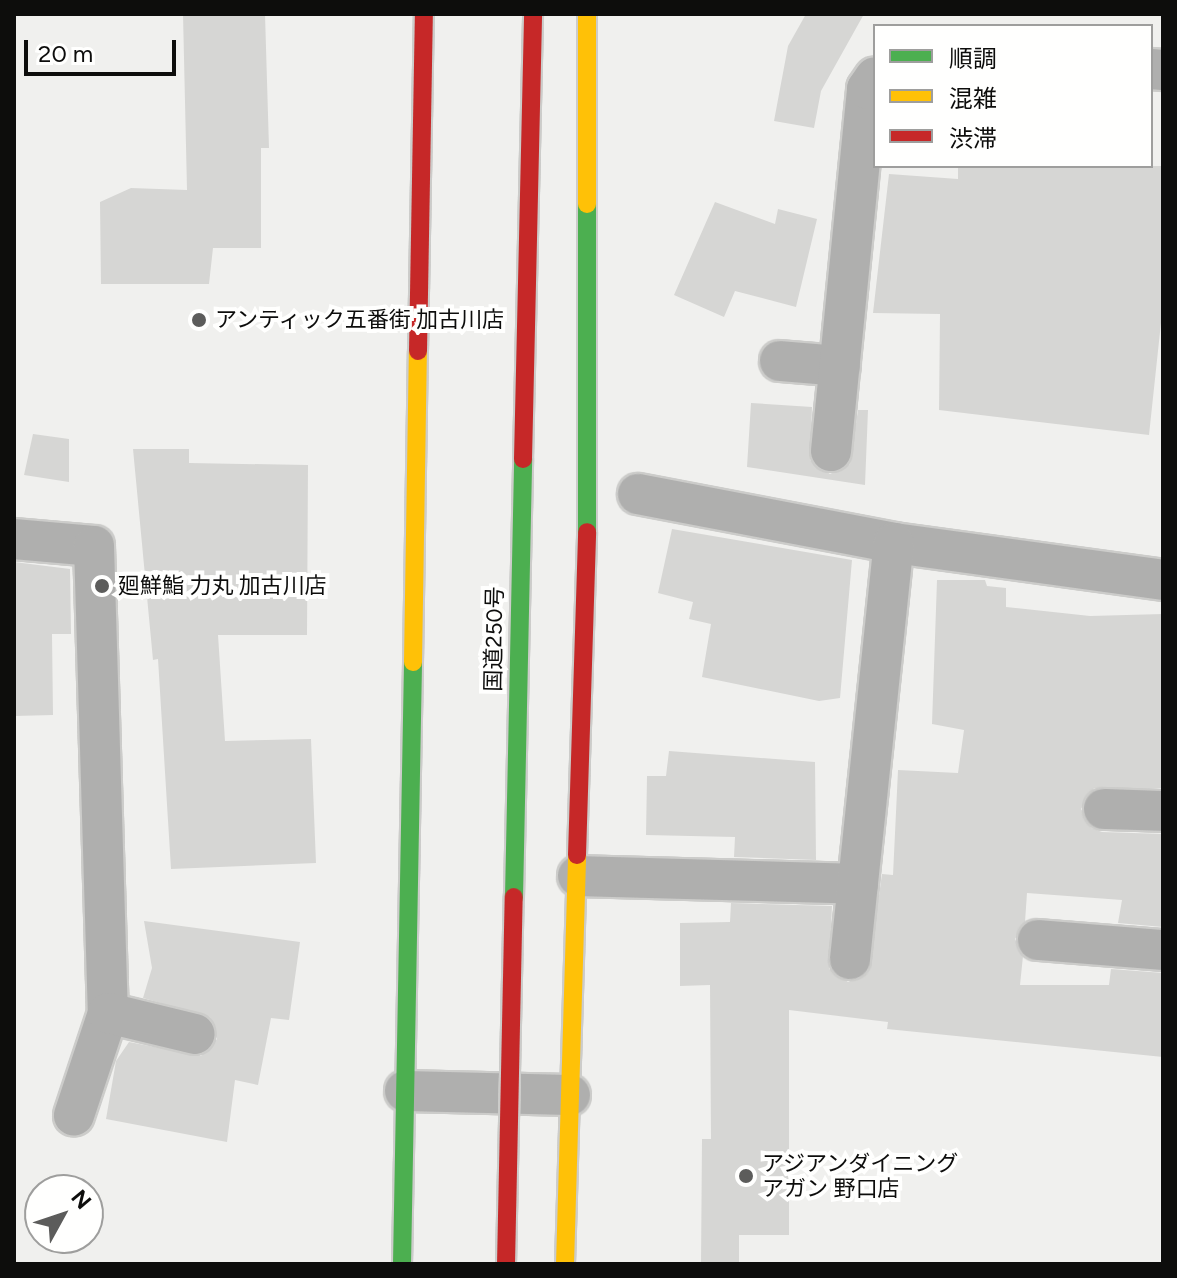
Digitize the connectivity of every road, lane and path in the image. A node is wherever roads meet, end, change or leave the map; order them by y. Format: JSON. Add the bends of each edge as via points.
{"nodes":[{"id":1,"x":424,"y":14,"type":"edge"},
{"id":2,"x":533,"y":14,"type":"edge"},
{"id":3,"x":587,"y":14,"type":"edge"},
{"id":4,"x":873,"y":80,"type":"edge"},
{"id":5,"x":780,"y":361,"type":"dead end"},
{"id":6,"x":840,"y":366,"type":"junction"},
{"id":7,"x":831,"y":451,"type":"dead end"},
{"id":8,"x":638,"y":494,"type":"dead end"},
{"id":9,"x":14,"y":539,"type":"edge"},
{"id":10,"x":894,"y":543,"type":"junction"},
{"id":11,"x":1163,"y":580,"type":"edge"},
{"id":12,"x":1104,"y":809,"type":"dead end"},
{"id":13,"x":1163,"y":811,"type":"edge"},
{"id":14,"x":578,"y":876,"type":"junction"},
{"id":15,"x":858,"y":884,"type":"junction"},
{"id":16,"x":1038,"y":940,"type":"dead end"},
{"id":17,"x":1163,"y":950,"type":"edge"},
{"id":18,"x":850,"y":959,"type":"dead end"},
{"id":19,"x":108,"y":1013,"type":"junction"},
{"id":20,"x":195,"y":1034,"type":"dead end"},
{"id":21,"x":405,"y":1091,"type":"junction"},
{"id":22,"x":570,"y":1095,"type":"junction"},
{"id":23,"x":74,"y":1115,"type":"dead end"},
{"id":24,"x":402,"y":1264,"type":"edge"},
{"id":25,"x":506,"y":1264,"type":"edge"},
{"id":26,"x":565,"y":1264,"type":"edge"}],
"edges":[{"from":1,"to":21,"type":"main road"},
{"from":2,"to":25,"type":"main road","name":"国道250号","bridge":true},
{"from":3,"to":14,"type":"main road","via":[[588,488]]},
{"from":4,"to":6,"type":"street","via":[[867,89]]},
{"from":5,"to":6,"type":"street"},
{"from":6,"to":7,"type":"street"},
{"from":8,"to":10,"type":"street"},
{"from":9,"to":19,"type":"street","via":[[94,546]]},
{"from":10,"to":11,"type":"street"},
{"from":10,"to":15,"type":"street"},
{"from":12,"to":13,"type":"street"},
{"from":14,"to":15,"type":"street"},
{"from":14,"to":22,"type":"main road"},
{"from":15,"to":18,"type":"street"},
{"from":16,"to":17,"type":"street"},
{"from":19,"to":20,"type":"street"},
{"from":19,"to":23,"type":"street"},
{"from":21,"to":22,"type":"street"},
{"from":21,"to":24,"type":"main road"},
{"from":22,"to":26,"type":"main road"}]}
